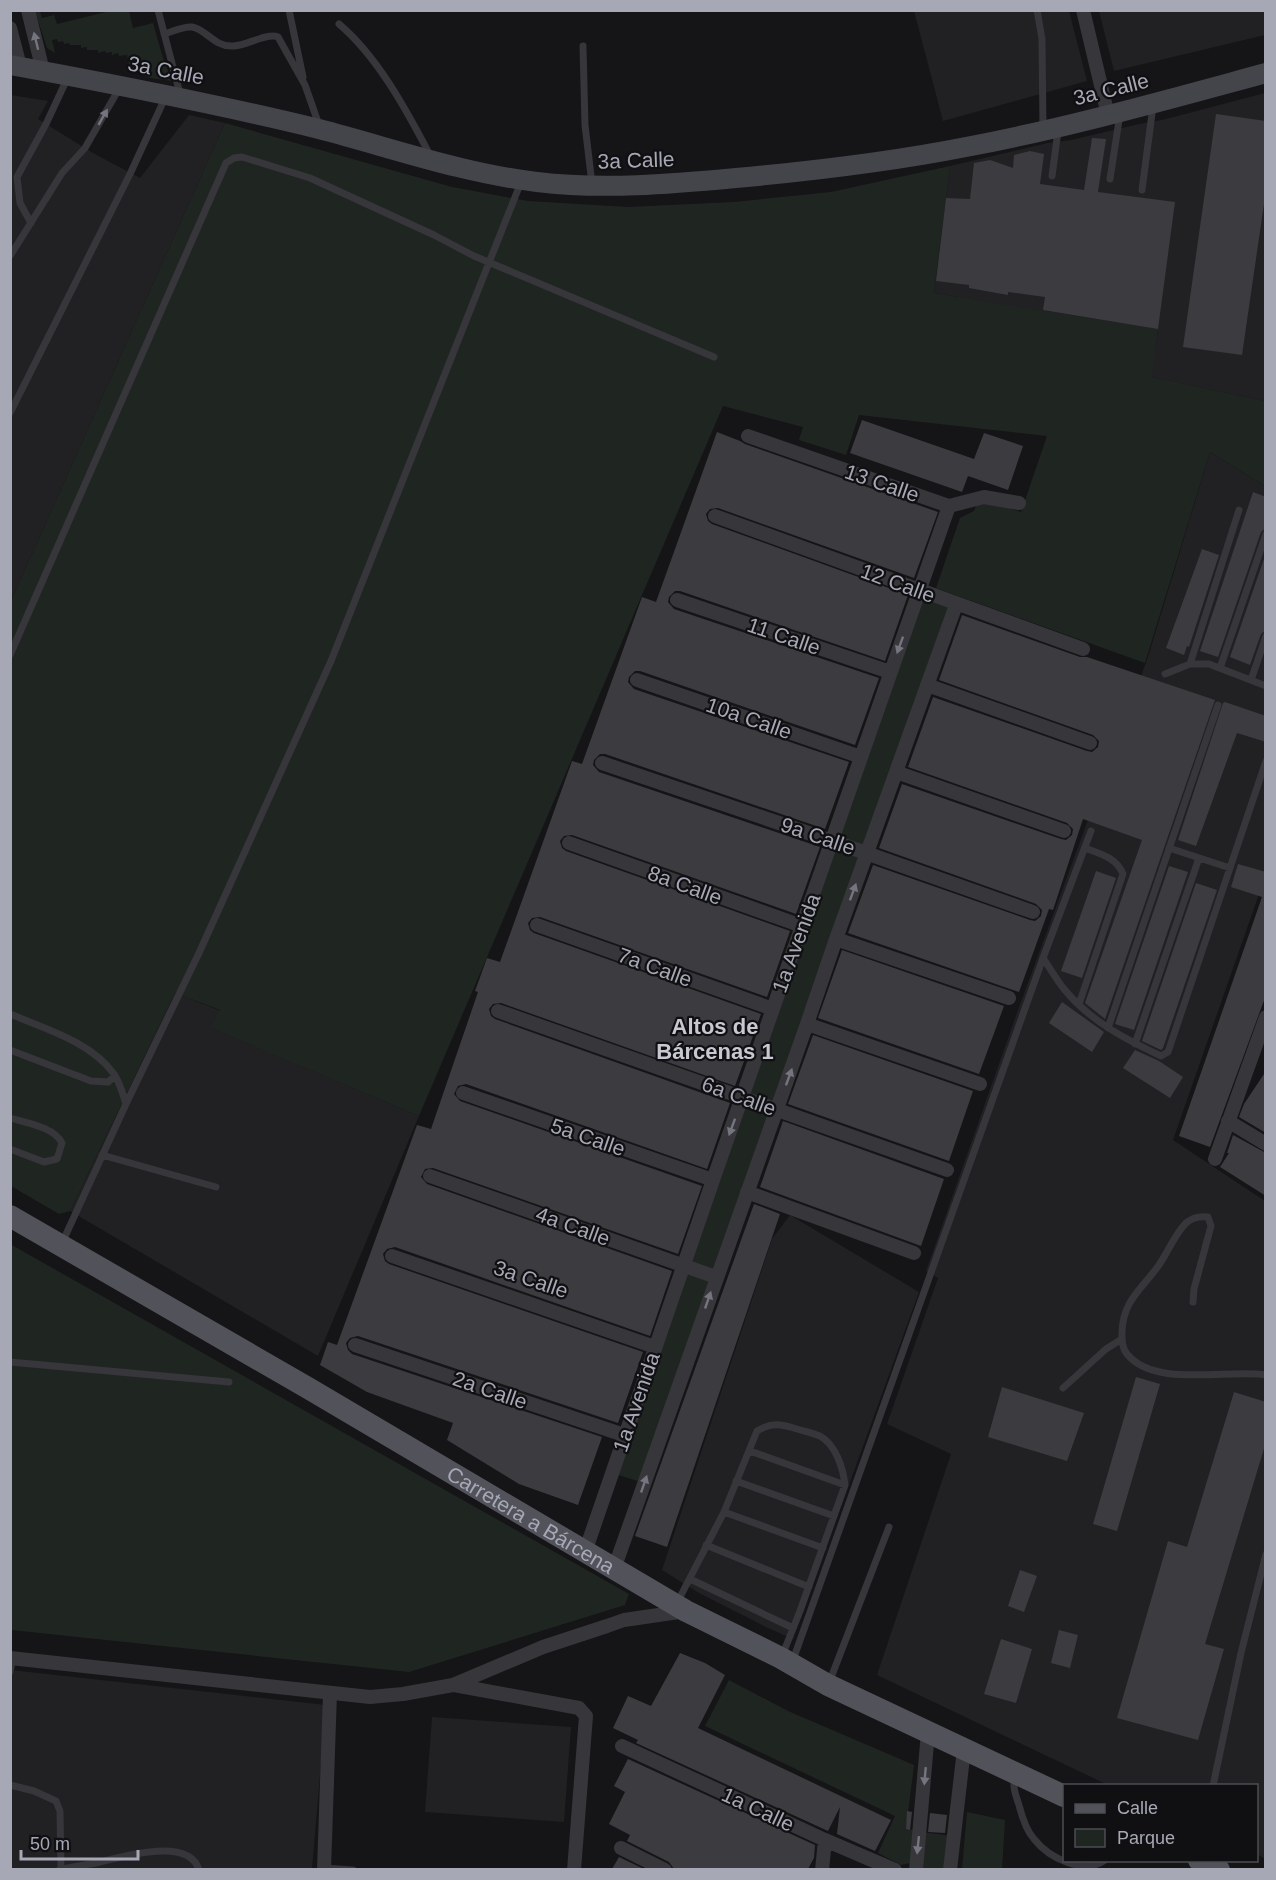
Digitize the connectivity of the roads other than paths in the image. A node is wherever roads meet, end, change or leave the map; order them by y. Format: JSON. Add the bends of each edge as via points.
{"nodes":[{"id":1,"x":28,"y":10,"type":"edge"},
{"id":2,"x":158,"y":10,"type":"edge"},
{"id":3,"x":289,"y":10,"type":"edge"},
{"id":4,"x":1037,"y":10,"type":"edge"},
{"id":5,"x":1083,"y":10,"type":"edge"},
{"id":6,"x":339,"y":24,"type":"dead end"},
{"id":7,"x":10,"y":28,"type":"edge"},
{"id":8,"x":164,"y":34,"type":"junction"},
{"id":9,"x":582,"y":46,"type":"dead end"},
{"id":10,"x":15,"y":65,"type":"edge"},
{"id":11,"x":43,"y":71,"type":"junction"},
{"id":12,"x":1266,"y":73,"type":"edge"},
{"id":13,"x":68,"y":76,"type":"junction"},
{"id":14,"x":305,"y":85,"type":"junction"},
{"id":15,"x":121,"y":86,"type":"junction"},
{"id":16,"x":174,"y":95,"type":"junction"},
{"id":17,"x":1153,"y":103,"type":"junction"},
{"id":18,"x":1114,"y":114,"type":"junction"},
{"id":19,"x":1051,"y":128,"type":"junction"},
{"id":20,"x":321,"y":130,"type":"junction"},
{"id":21,"x":434,"y":162,"type":"junction"},
{"id":22,"x":1052,"y":176,"type":"dead end"},
{"id":23,"x":1110,"y":179,"type":"dead end"},
{"id":24,"x":522,"y":180,"type":"junction"},
{"id":25,"x":592,"y":186,"type":"junction"},
{"id":26,"x":1142,"y":190,"type":"dead end"},
{"id":27,"x":31,"y":224,"type":"junction"},
{"id":28,"x":10,"y":256,"type":"edge"},
{"id":29,"x":490,"y":262,"type":"junction"},
{"id":30,"x":714,"y":357,"type":"dead end"},
{"id":31,"x":10,"y":413,"type":"edge"},
{"id":32,"x":748,"y":436,"type":"dead end"},
{"id":33,"x":1019,"y":502,"type":"dead end"},
{"id":34,"x":949,"y":506,"type":"junction"},
{"id":35,"x":1239,"y":510,"type":"dead end"},
{"id":36,"x":715,"y":516,"type":"dead end"},
{"id":37,"x":1266,"y":534,"type":"edge"},
{"id":38,"x":920,"y":590,"type":"junction"},
{"id":39,"x":677,"y":600,"type":"dead end"},
{"id":40,"x":956,"y":605,"type":"junction"},
{"id":41,"x":1266,"y":636,"type":"edge"},
{"id":42,"x":1083,"y":649,"type":"dead end"},
{"id":43,"x":10,"y":655,"type":"edge"},
{"id":44,"x":1190,"y":664,"type":"junction"},
{"id":45,"x":1220,"y":668,"type":"junction"},
{"id":46,"x":890,"y":672,"type":"junction"},
{"id":47,"x":1165,"y":674,"type":"dead end"},
{"id":48,"x":637,"y":680,"type":"dead end"},
{"id":49,"x":1251,"y":680,"type":"junction"},
{"id":50,"x":927,"y":685,"type":"junction"},
{"id":51,"x":1266,"y":686,"type":"edge"},
{"id":52,"x":1218,"y":705,"type":"dead end"},
{"id":53,"x":1090,"y":743,"type":"dead end"},
{"id":54,"x":861,"y":757,"type":"junction"},
{"id":55,"x":1266,"y":761,"type":"edge"},
{"id":56,"x":602,"y":764,"type":"dead end"},
{"id":57,"x":896,"y":772,"type":"junction"},
{"id":58,"x":1064,"y":831,"type":"dead end"},
{"id":59,"x":1090,"y":831,"type":"dead end"},
{"id":60,"x":832,"y":841,"type":"junction"},
{"id":61,"x":569,"y":843,"type":"dead end"},
{"id":62,"x":1085,"y":848,"type":"junction"},
{"id":63,"x":1169,"y":848,"type":"junction"},
{"id":64,"x":867,"y":853,"type":"junction"},
{"id":65,"x":1199,"y":858,"type":"junction"},
{"id":66,"x":1230,"y":868,"type":"junction"},
{"id":67,"x":1033,"y":912,"type":"dead end"},
{"id":68,"x":537,"y":925,"type":"dead end"},
{"id":69,"x":802,"y":926,"type":"junction"},
{"id":70,"x":836,"y":939,"type":"junction"},
{"id":71,"x":1043,"y":958,"type":"junction"},
{"id":72,"x":1008,"y":998,"type":"dead end"},
{"id":73,"x":1078,"y":1004,"type":"junction"},
{"id":74,"x":772,"y":1009,"type":"junction"},
{"id":75,"x":498,"y":1011,"type":"dead end"},
{"id":76,"x":10,"y":1014,"type":"edge"},
{"id":77,"x":1266,"y":1017,"type":"edge"},
{"id":78,"x":807,"y":1024,"type":"junction"},
{"id":79,"x":1108,"y":1028,"type":"junction"},
{"id":80,"x":1262,"y":1040,"type":"edge"},
{"id":81,"x":1135,"y":1044,"type":"junction"},
{"id":82,"x":10,"y":1050,"type":"edge"},
{"id":83,"x":115,"y":1076,"type":"junction"},
{"id":84,"x":980,"y":1084,"type":"dead end"},
{"id":85,"x":463,"y":1094,"type":"dead end"},
{"id":86,"x":743,"y":1097,"type":"junction"},
{"id":87,"x":126,"y":1104,"type":"junction"},
{"id":88,"x":777,"y":1110,"type":"junction"},
{"id":89,"x":10,"y":1118,"type":"edge"},
{"id":90,"x":1228,"y":1121,"type":"junction"},
{"id":91,"x":1266,"y":1144,"type":"edge"},
{"id":92,"x":10,"y":1149,"type":"edge"},
{"id":93,"x":102,"y":1155,"type":"junction"},
{"id":94,"x":1215,"y":1159,"type":"dead end"},
{"id":95,"x":947,"y":1170,"type":"dead end"},
{"id":96,"x":430,"y":1176,"type":"dead end"},
{"id":97,"x":713,"y":1180,"type":"junction"},
{"id":98,"x":216,"y":1186,"type":"dead end"},
{"id":99,"x":747,"y":1192,"type":"junction"},
{"id":100,"x":10,"y":1216,"type":"edge"},
{"id":101,"x":61,"y":1244,"type":"junction"},
{"id":102,"x":914,"y":1252,"type":"dead end"},
{"id":103,"x":392,"y":1256,"type":"dead end"},
{"id":104,"x":684,"y":1266,"type":"junction"},
{"id":105,"x":716,"y":1277,"type":"junction"},
{"id":106,"x":1193,"y":1302,"type":"dead end"},
{"id":107,"x":1122,"y":1339,"type":"junction"},
{"id":108,"x":355,"y":1345,"type":"dead end"},
{"id":109,"x":655,"y":1347,"type":"junction"},
{"id":110,"x":10,"y":1362,"type":"edge"},
{"id":111,"x":1266,"y":1376,"type":"edge"},
{"id":112,"x":229,"y":1382,"type":"dead end"},
{"id":113,"x":1063,"y":1388,"type":"dead end"},
{"id":114,"x":624,"y":1435,"type":"junction"},
{"id":115,"x":750,"y":1450,"type":"junction"},
{"id":116,"x":736,"y":1481,"type":"junction"},
{"id":117,"x":845,"y":1485,"type":"junction"},
{"id":118,"x":723,"y":1512,"type":"junction"},
{"id":119,"x":834,"y":1515,"type":"junction"},
{"id":120,"x":889,"y":1527,"type":"dead end"},
{"id":121,"x":706,"y":1545,"type":"junction"},
{"id":122,"x":822,"y":1548,"type":"junction"},
{"id":123,"x":585,"y":1552,"type":"junction"},
{"id":124,"x":1266,"y":1554,"type":"edge"},
{"id":125,"x":614,"y":1569,"type":"junction"},
{"id":126,"x":690,"y":1579,"type":"junction"},
{"id":127,"x":809,"y":1587,"type":"junction"},
{"id":128,"x":680,"y":1608,"type":"junction"},
{"id":129,"x":793,"y":1628,"type":"junction"},
{"id":130,"x":786,"y":1661,"type":"junction"},
{"id":131,"x":11,"y":1663,"type":"edge"},
{"id":132,"x":453,"y":1685,"type":"junction"},
{"id":133,"x":828,"y":1685,"type":"junction"},
{"id":134,"x":330,"y":1693,"type":"junction"},
{"id":135,"x":928,"y":1732,"type":"junction"},
{"id":136,"x":622,"y":1746,"type":"dead end"},
{"id":137,"x":964,"y":1749,"type":"junction"},
{"id":138,"x":1016,"y":1773,"type":"junction"},
{"id":139,"x":1213,"y":1784,"type":"edge"},
{"id":140,"x":10,"y":1785,"type":"edge"},
{"id":141,"x":1063,"y":1795,"type":"edge"},
{"id":142,"x":825,"y":1840,"type":"junction"},
{"id":143,"x":621,"y":1848,"type":"dead end"},
{"id":144,"x":1063,"y":1860,"type":"edge"},
{"id":145,"x":1067,"y":1862,"type":"edge"},
{"id":146,"x":1100,"y":1862,"type":"edge"},
{"id":147,"x":60,"y":1869,"type":"edge"},
{"id":148,"x":199,"y":1869,"type":"edge"},
{"id":149,"x":324,"y":1869,"type":"edge"},
{"id":150,"x":352,"y":1869,"type":"edge"},
{"id":151,"x":574,"y":1869,"type":"edge"},
{"id":152,"x":665,"y":1869,"type":"edge"},
{"id":153,"x":822,"y":1869,"type":"edge"},
{"id":154,"x":895,"y":1869,"type":"edge"},
{"id":155,"x":916,"y":1869,"type":"edge"},
{"id":156,"x":951,"y":1869,"type":"edge"}],
"edges":[{"from":11,"to":1,"type":"street","one_way":true},
{"from":2,"to":8,"type":"lane"},
{"from":3,"to":14,"type":"lane"},
{"from":4,"to":19,"type":"lane"},
{"from":5,"to":18,"type":"street"},
{"from":6,"to":21,"type":"lane","via":[[356,39],[401,101]]},
{"from":7,"to":10,"type":"street"},
{"from":8,"to":14,"type":"lane","via":[[194,27],[216,44],[233,47],[273,35],[278,37]]},
{"from":8,"to":16,"type":"lane"},
{"from":9,"to":25,"type":"lane"},
{"from":10,"to":11,"type":"main road","name":"3a Calle"},
{"from":11,"to":13,"type":"main road","name":"3a Calle"},
{"from":12,"to":17,"type":"main road","name":"3a Calle"},
{"from":13,"to":15,"type":"main road","name":"3a Calle"},
{"from":13,"to":27,"type":"lane","via":[[17,177],[20,202]]},
{"from":14,"to":20,"type":"lane"},
{"from":15,"to":16,"type":"main road","name":"3a Calle"},
{"from":27,"to":15,"type":"lane","one_way":true,"via":[[62,173],[85,148]]},
{"from":16,"to":20,"type":"main road","name":"3a Calle"},
{"from":16,"to":31,"type":"lane"},
{"from":17,"to":18,"type":"main road","name":"3a Calle"},
{"from":17,"to":26,"type":"lane"},
{"from":18,"to":19,"type":"main road","name":"3a Calle"},
{"from":18,"to":23,"type":"lane"},
{"from":19,"to":22,"type":"lane"},
{"from":19,"to":25,"type":"main road","name":"3a Calle","via":[[955,149],[794,173]]},
{"from":20,"to":21,"type":"main road","name":"3a Calle"},
{"from":21,"to":24,"type":"main road","name":"3a Calle"},
{"from":24,"to":25,"type":"main road","name":"3a Calle"},
{"from":24,"to":29,"type":"lane"},
{"from":27,"to":28,"type":"lane"},
{"from":29,"to":30,"type":"lane"},
{"from":29,"to":43,"type":"lane","via":[[310,178],[242,157],[226,163]]},
{"from":29,"to":87,"type":"lane","via":[[331,661]]},
{"from":32,"to":34,"type":"street","name":"13 Calle"},
{"from":33,"to":34,"type":"street","via":[[984,497]]},
{"from":34,"to":38,"type":"street","name":"1a Avenida"},
{"from":35,"to":44,"type":"lane"},
{"from":36,"to":38,"type":"street","name":"12 Calle"},
{"from":37,"to":45,"type":"lane"},
{"from":38,"to":40,"type":"street","name":"12 Calle"},
{"from":38,"to":46,"type":"street","name":"1a Avenida","one_way":true},
{"from":39,"to":46,"type":"street","name":"11 Calle"},
{"from":40,"to":42,"type":"street","name":"12 Calle"},
{"from":40,"to":50,"type":"street","name":"1a Avenida"},
{"from":41,"to":49,"type":"lane"},
{"from":44,"to":45,"type":"lane"},
{"from":44,"to":47,"type":"lane"},
{"from":45,"to":49,"type":"lane"},
{"from":46,"to":54,"type":"street","name":"1a Avenida"},
{"from":48,"to":54,"type":"street","name":"10a Calle"},
{"from":49,"to":51,"type":"lane"},
{"from":50,"to":53,"type":"street"},
{"from":50,"to":57,"type":"street","name":"1a Avenida"},
{"from":52,"to":63,"type":"lane"},
{"from":54,"to":60,"type":"street","name":"1a Avenida"},
{"from":55,"to":66,"type":"lane"},
{"from":56,"to":60,"type":"street","name":"9a Calle"},
{"from":57,"to":58,"type":"street"},
{"from":57,"to":64,"type":"street","name":"1a Avenida"},
{"from":59,"to":62,"type":"lane"},
{"from":60,"to":64,"type":"street","name":"9a Calle"},
{"from":60,"to":69,"type":"street","name":"1a Avenida"},
{"from":61,"to":69,"type":"street","name":"8a Calle"},
{"from":62,"to":71,"type":"lane"},
{"from":62,"to":73,"type":"lane","via":[[1111,858],[1123,874]]},
{"from":63,"to":65,"type":"lane"},
{"from":63,"to":79,"type":"lane"},
{"from":64,"to":67,"type":"street","name":"9a Calle"},
{"from":70,"to":64,"type":"street","name":"1a Avenida","one_way":true},
{"from":65,"to":66,"type":"lane"},
{"from":65,"to":81,"type":"lane"},
{"from":66,"to":81,"type":"lane","via":[[1168,1052],[1161,1056]]},
{"from":68,"to":74,"type":"street","name":"7a Calle"},
{"from":69,"to":74,"type":"street","name":"1a Avenida"},
{"from":70,"to":72,"type":"street"},
{"from":70,"to":78,"type":"street","name":"1a Avenida"},
{"from":71,"to":73,"type":"lane"},
{"from":71,"to":130,"type":"lane"},
{"from":73,"to":79,"type":"lane"},
{"from":74,"to":86,"type":"street","name":"1a Avenida"},
{"from":75,"to":86,"type":"street","name":"6a Calle"},
{"from":76,"to":83,"type":"lane","via":[[75,1042]]},
{"from":77,"to":80,"type":"street"},
{"from":78,"to":84,"type":"street"},
{"from":88,"to":78,"type":"street","name":"1a Avenida","one_way":true},
{"from":79,"to":81,"type":"lane"},
{"from":80,"to":90,"type":"street"},
{"from":82,"to":83,"type":"lane","via":[[92,1081],[108,1082]]},
{"from":83,"to":87,"type":"lane"},
{"from":85,"to":97,"type":"street","name":"5a Calle"},
{"from":86,"to":88,"type":"street","name":"6a Calle"},
{"from":86,"to":97,"type":"street","name":"1a Avenida","one_way":true},
{"from":87,"to":93,"type":"lane"},
{"from":88,"to":95,"type":"street","name":"6a Calle"},
{"from":88,"to":99,"type":"street","name":"1a Avenida"},
{"from":89,"to":92,"type":"lane","via":[[49,1131],[62,1143],[57,1159],[44,1162]]},
{"from":90,"to":91,"type":"street"},
{"from":90,"to":94,"type":"street"},
{"from":93,"to":98,"type":"lane"},
{"from":93,"to":101,"type":"lane"},
{"from":96,"to":104,"type":"street","name":"4a Calle"},
{"from":97,"to":104,"type":"street","name":"1a Avenida"},
{"from":99,"to":102,"type":"street"},
{"from":99,"to":105,"type":"street","name":"1a Avenida"},
{"from":100,"to":101,"type":"main road","name":"Carretera a Bárcena"},
{"from":101,"to":123,"type":"main road","name":"Carretera a Bárcena"},
{"from":103,"to":109,"type":"street","name":"3a Calle"},
{"from":104,"to":105,"type":"street","name":"4a Calle"},
{"from":104,"to":109,"type":"street","name":"1a Avenida"},
{"from":125,"to":105,"type":"street","name":"1a Avenida","one_way":true},
{"from":106,"to":107,"type":"lane","via":[[1211,1226],[1208,1217],[1198,1216],[1187,1222],[1135,1293],[1126,1308]]},
{"from":107,"to":111,"type":"lane","via":[[1128,1355],[1152,1370]]},
{"from":107,"to":113,"type":"lane"},
{"from":108,"to":114,"type":"street","name":"2a Calle"},
{"from":109,"to":114,"type":"street","name":"1a Avenida"},
{"from":110,"to":112,"type":"lane"},
{"from":114,"to":123,"type":"street","name":"1a Avenida"},
{"from":115,"to":116,"type":"lane"},
{"from":115,"to":117,"type":"lane"},
{"from":115,"to":117,"type":"lane","via":[[757,1431],[766,1425],[779,1423],[821,1437],[834,1451],[844,1471]]},
{"from":116,"to":118,"type":"lane"},
{"from":116,"to":119,"type":"lane"},
{"from":117,"to":119,"type":"lane"},
{"from":118,"to":121,"type":"lane"},
{"from":118,"to":122,"type":"lane"},
{"from":119,"to":122,"type":"lane"},
{"from":120,"to":133,"type":"lane"},
{"from":121,"to":126,"type":"lane"},
{"from":121,"to":127,"type":"lane"},
{"from":122,"to":127,"type":"lane"},
{"from":123,"to":125,"type":"main road","name":"Carretera a Bárcena"},
{"from":124,"to":139,"type":"lane"},
{"from":125,"to":128,"type":"main road","name":"Carretera a Bárcena"},
{"from":126,"to":128,"type":"lane"},
{"from":126,"to":129,"type":"lane"},
{"from":127,"to":129,"type":"lane"},
{"from":128,"to":130,"type":"main road","name":"Carretera a Bárcena"},
{"from":128,"to":132,"type":"street","via":[[624,1620],[543,1647]]},
{"from":129,"to":130,"type":"lane"},
{"from":130,"to":133,"type":"main road","name":"Carretera a Bárcena"},
{"from":131,"to":134,"type":"street"},
{"from":132,"to":134,"type":"street","via":[[370,1697]]},
{"from":132,"to":151,"type":"street","via":[[579,1708],[586,1716]]},
{"from":133,"to":135,"type":"main road","name":"Carretera a Bárcena"},
{"from":134,"to":149,"type":"street"},
{"from":135,"to":137,"type":"main road","name":"Carretera a Bárcena"},
{"from":135,"to":155,"type":"street","one_way":true},
{"from":136,"to":142,"type":"street","name":"1a Calle"},
{"from":137,"to":138,"type":"main road","name":"Carretera a Bárcena"},
{"from":137,"to":156,"type":"street"},
{"from":138,"to":141,"type":"main road","name":"Carretera a Bárcena"},
{"from":138,"to":144,"type":"lane","via":[[1015,1793],[1027,1829],[1041,1847]]},
{"from":140,"to":147,"type":"lane","via":[[56,1802],[60,1811]]},
{"from":142,"to":153,"type":"street"},
{"from":142,"to":154,"type":"street","name":"1a Calle"},
{"from":143,"to":152,"type":"street"},
{"from":145,"to":146,"type":"lane","via":[[1089,1867]]},
{"from":147,"to":148,"type":"lane","via":[[151,1851],[176,1852],[198,1864]]},
{"from":149,"to":150,"type":"lane"}]}
